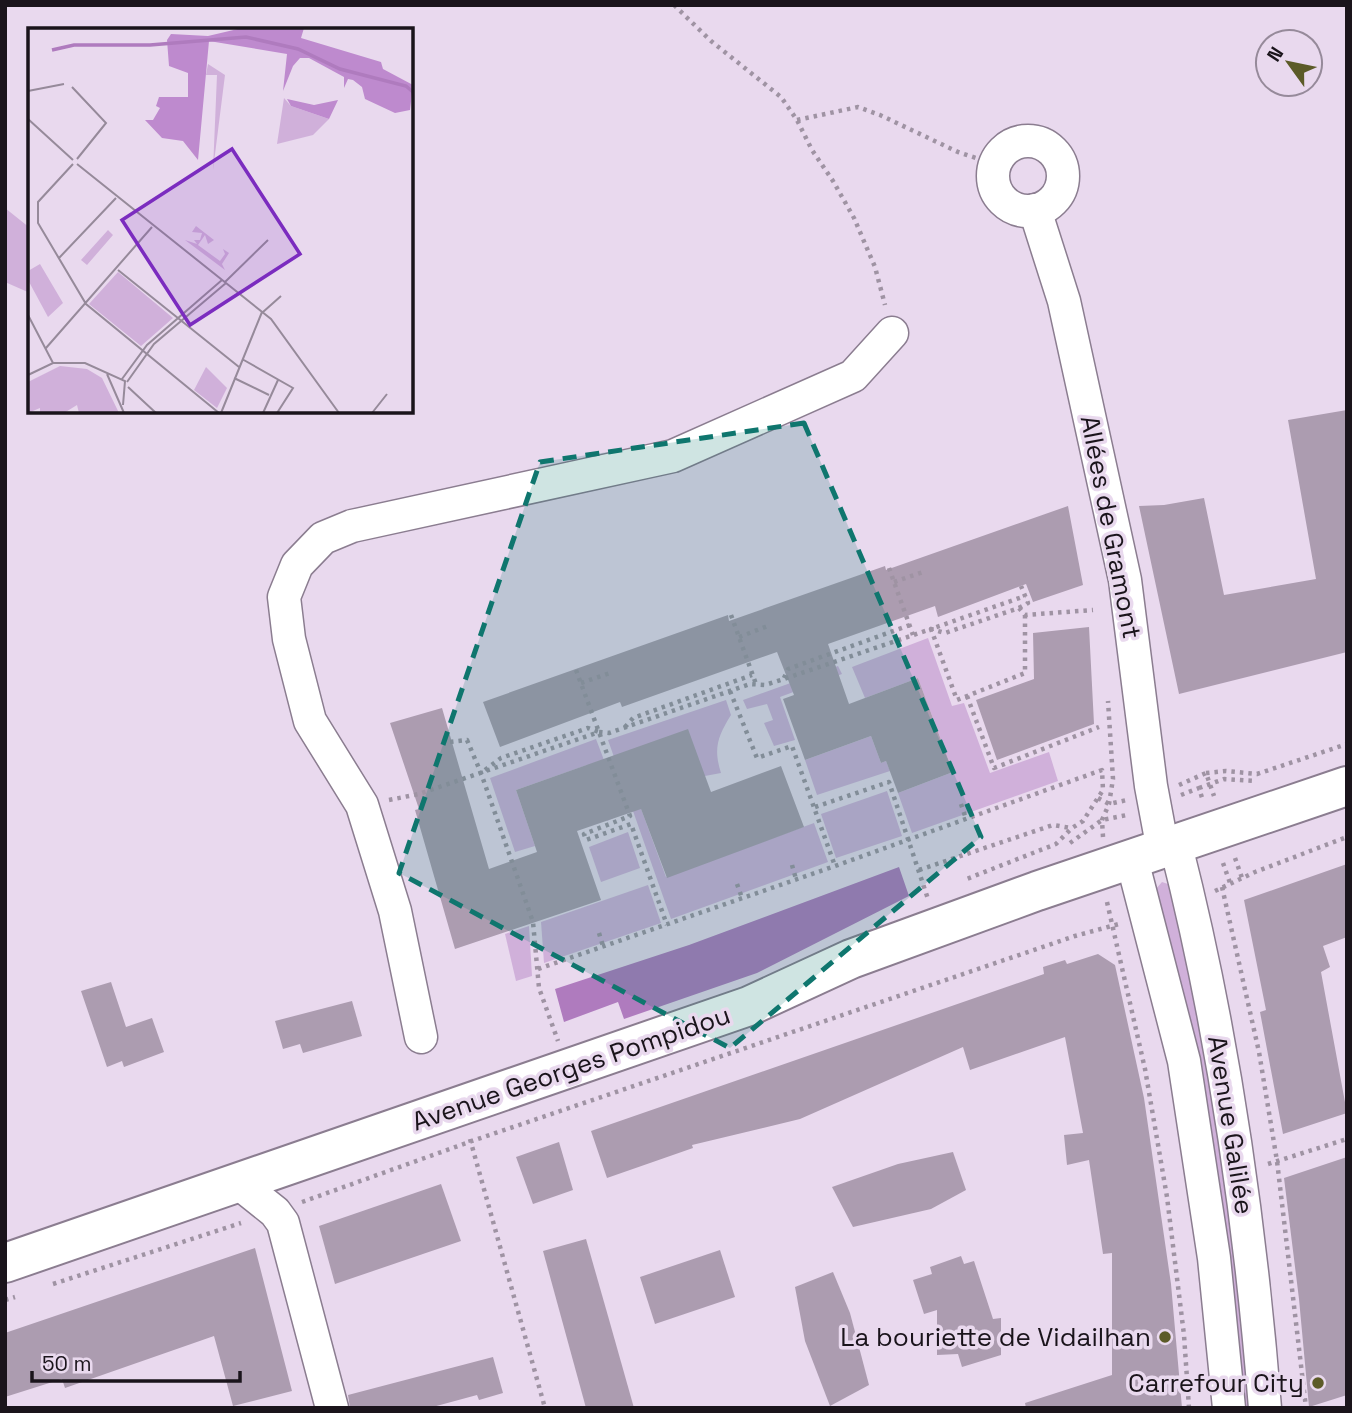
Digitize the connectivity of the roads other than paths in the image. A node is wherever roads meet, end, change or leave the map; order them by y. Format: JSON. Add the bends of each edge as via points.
{"nodes":[{"id":1,"x":1035,"y":210,"type":"junction"},
{"id":2,"x":892,"y":333,"type":"road end"},
{"id":3,"x":1334,"y":773,"type":"edge"},
{"id":4,"x":1144,"y":856,"type":"junction"},
{"id":5,"x":421,"y":1037,"type":"dead end"},
{"id":6,"x":240,"y":1184,"type":"junction"},
{"id":7,"x":12,"y":1279,"type":"edge"},
{"id":8,"x":332,"y":1408,"type":"edge"},
{"id":9,"x":1229,"y":1408,"type":"edge"},
{"id":10,"x":1265,"y":1408,"type":"edge"}],
"edges":[{"from":1,"to":1,"type":"street","via":[[1060,190],[1062,167],[1050,149],[1030,141],[1018,142],[1008,146],[995,163],[993,185],[1005,203]]},
{"from":1,"to":4,"type":"street","name":"Allées de Gramont","via":[[1065,300],[1125,580],[1152,786]]},
{"from":2,"to":5,"type":"street","via":[[853,376],[673,456],[352,526],[323,538],[297,565],[284,597],[310,721],[362,805],[395,911]]},
{"from":3,"to":4,"type":"main road","name":"Avenue Georges Pompidou"},
{"from":4,"to":6,"type":"main road","name":"Avenue Georges Pompidou","via":[[851,960],[463,1125]]},
{"from":4,"to":9,"type":"street","name":"Avenue Galilée","via":[[1148,921],[1186,1075],[1214,1258]]},
{"from":4,"to":10,"type":"street","name":"Avenue Galilée","via":[[1191,905],[1240,1173]]},
{"from":6,"to":7,"type":"main road","name":"Avenue Georges Pompidou"},
{"from":6,"to":8,"type":"street","via":[[283,1223]]}]}
